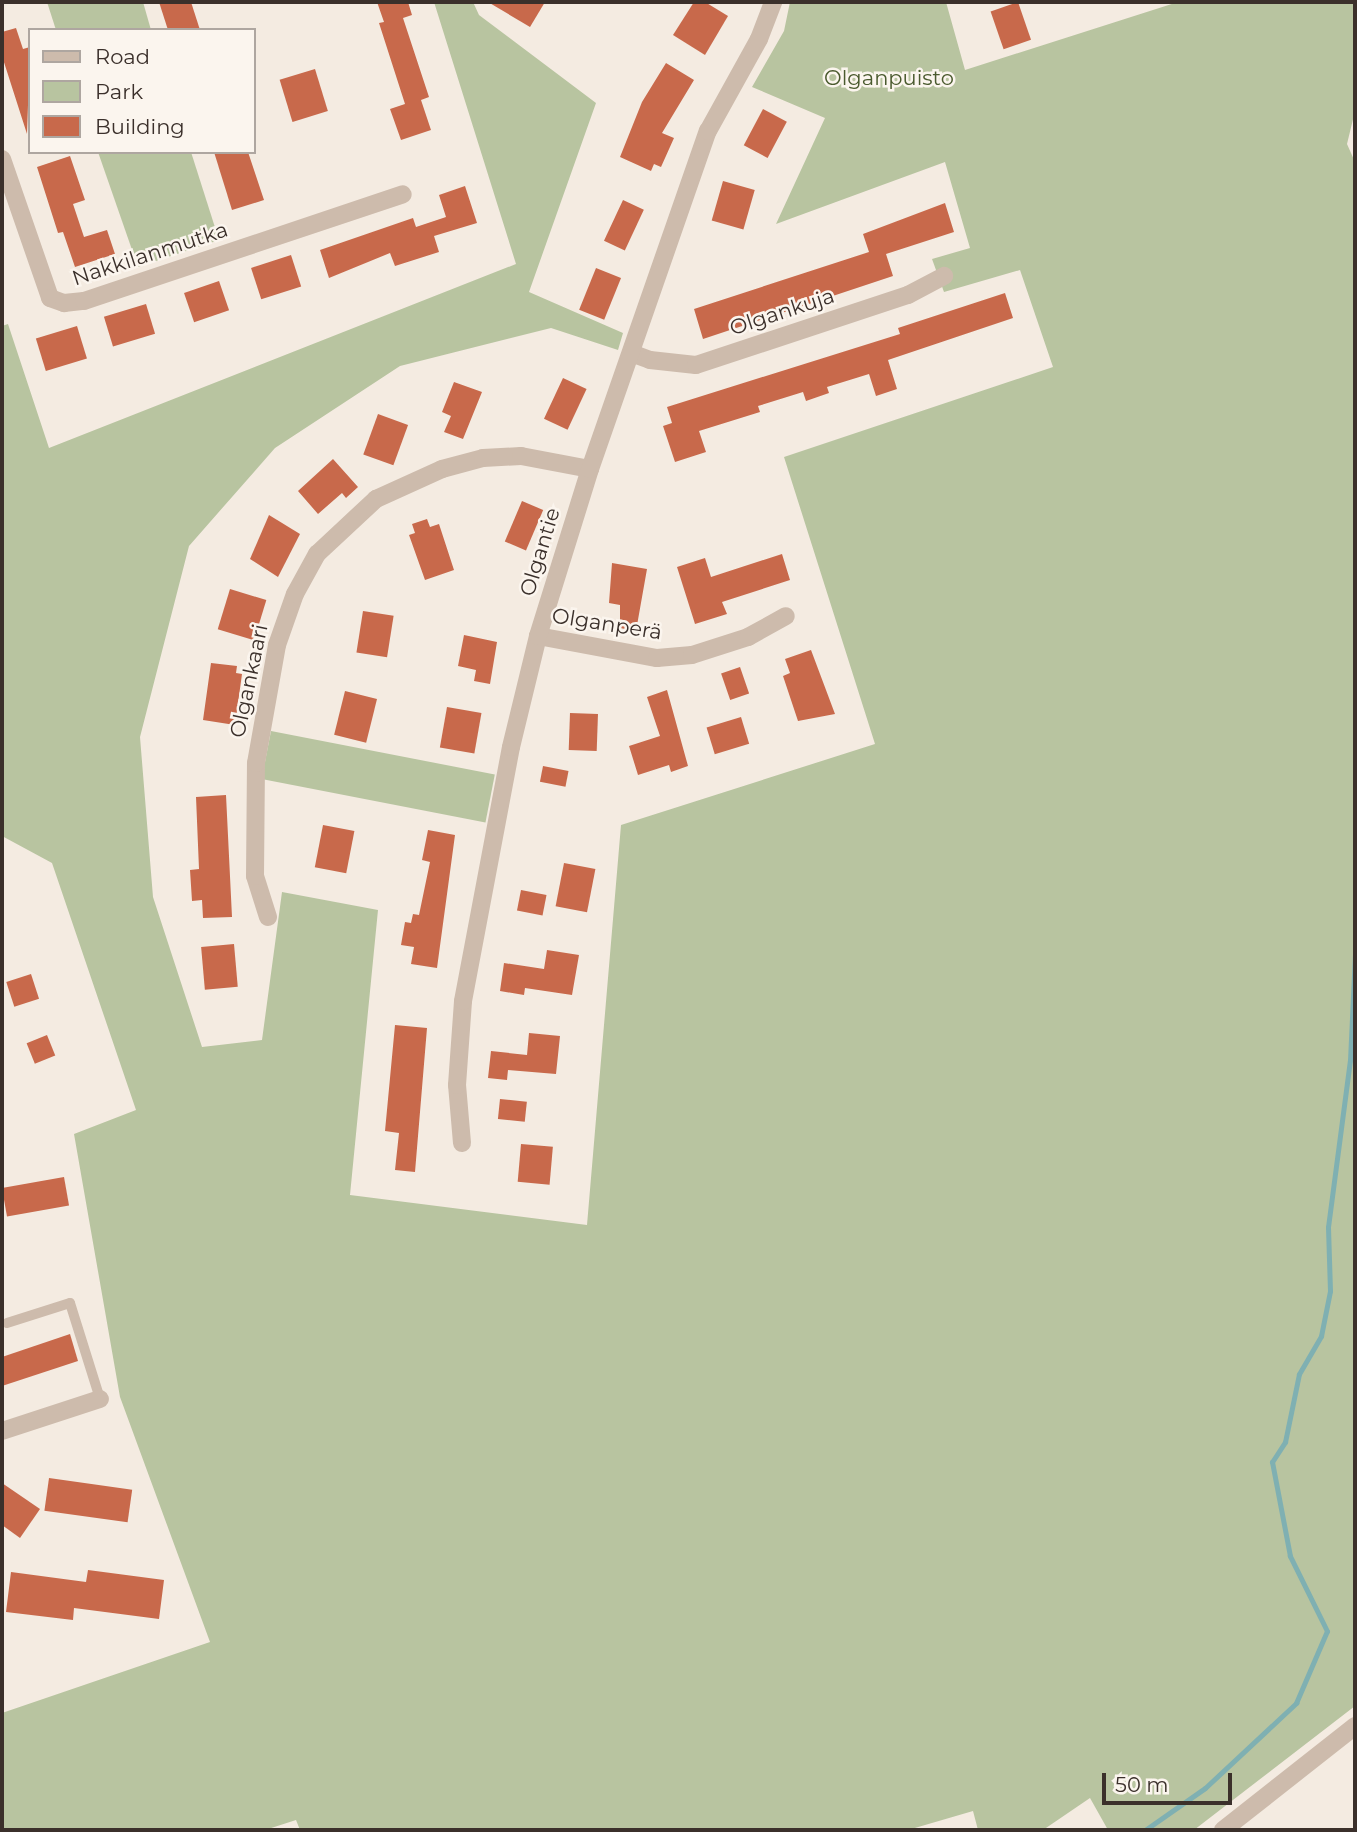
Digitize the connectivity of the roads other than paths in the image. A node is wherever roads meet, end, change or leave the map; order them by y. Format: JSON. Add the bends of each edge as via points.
{"nodes":[{"id":1,"x":773,"y":2,"type":"edge"},
{"id":2,"x":2,"y":159,"type":"edge"},
{"id":3,"x":403,"y":194,"type":"dead end"},
{"id":4,"x":944,"y":276,"type":"dead end"},
{"id":5,"x":632,"y":353,"type":"junction"},
{"id":6,"x":590,"y":469,"type":"junction"},
{"id":7,"x":786,"y":616,"type":"dead end"},
{"id":8,"x":538,"y":636,"type":"junction"},
{"id":9,"x":268,"y":917,"type":"dead end"},
{"id":10,"x":462,"y":1143,"type":"dead end"},
{"id":11,"x":7,"y":1322,"type":"dead end"},
{"id":12,"x":100,"y":1399,"type":"joint"},
{"id":13,"x":2,"y":1431,"type":"edge"},
{"id":14,"x":1355,"y":1726,"type":"edge"},
{"id":15,"x":1223,"y":1830,"type":"edge"}],
"edges":[{"from":1,"to":5,"type":"street","name":"Olgantie","via":[[759,39],[708,131]]},
{"from":2,"to":3,"type":"street","name":"Nakkilanmutka","via":[[50,298],[64,303],[84,301]]},
{"from":4,"to":5,"type":"street","name":"Olgankuja","via":[[908,295],[695,365],[650,360]]},
{"from":5,"to":6,"type":"street","name":"Olgantie"},
{"from":6,"to":8,"type":"street","name":"Olgantie"},
{"from":6,"to":9,"type":"street","name":"Olgankaari","via":[[521,456],[483,458],[442,469],[376,499],[317,554],[295,594],[277,645],[256,764],[255,876]]},
{"from":7,"to":8,"type":"street","name":"Olganperä","via":[[714,648],[657,658]]},
{"from":8,"to":10,"type":"street","name":"Olgantie","via":[[511,747],[463,1001],[457,1085]]},
{"from":11,"to":12,"type":"lane","via":[[70,1303]]},
{"from":12,"to":13,"type":"street"},
{"from":14,"to":15,"type":"street"}]}
